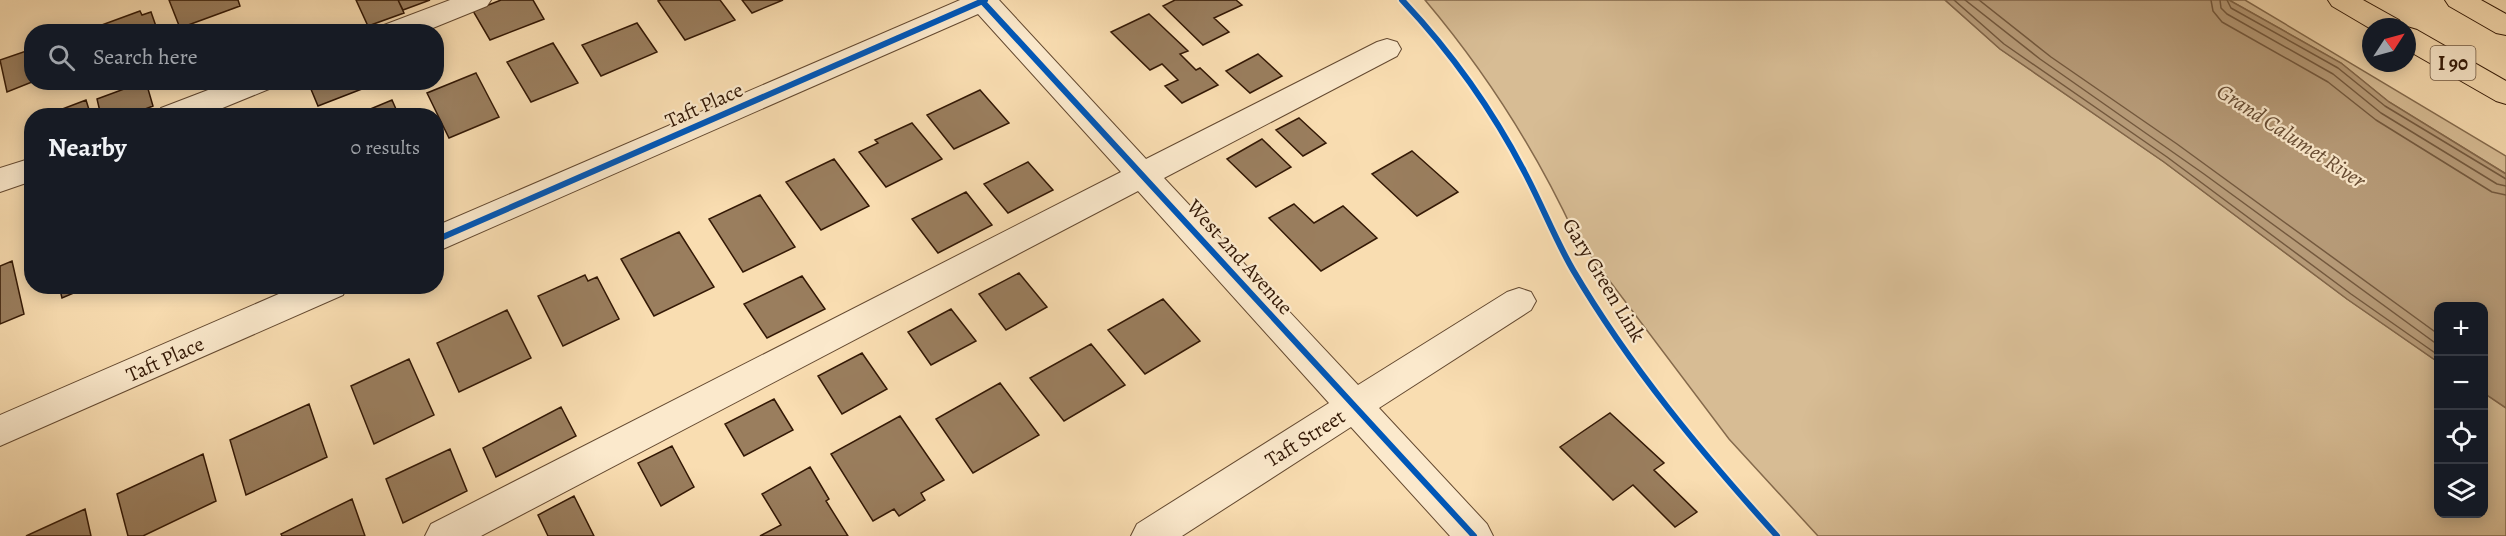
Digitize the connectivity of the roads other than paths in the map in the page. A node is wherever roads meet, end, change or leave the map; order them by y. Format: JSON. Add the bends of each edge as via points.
{"nodes":[{"id":1,"x":477,"y":0,"type":"edge"},
{"id":2,"x":983,"y":0,"type":"edge"},
{"id":3,"x":2342,"y":0,"type":"edge"},
{"id":4,"x":2459,"y":0,"type":"edge"},
{"id":5,"x":2373,"y":18,"type":"edge"},
{"id":6,"x":415,"y":24,"type":"edge"},
{"id":7,"x":2506,"y":26,"type":"edge"},
{"id":8,"x":2416,"y":42,"type":"edge"},
{"id":9,"x":1387,"y":50,"type":"dead end"},
{"id":10,"x":239,"y":90,"type":"edge"},
{"id":11,"x":2503,"y":92,"type":"edge"},
{"id":12,"x":192,"y":108,"type":"edge"},
{"id":13,"x":24,"y":171,"type":"edge"},
{"id":14,"x":1142,"y":175,"type":"junction"},
{"id":15,"x":0,"y":180,"type":"edge"},
{"id":16,"x":444,"y":236,"type":"edge"},
{"id":17,"x":313,"y":294,"type":"edge"},
{"id":18,"x":1519,"y":301,"type":"dead end"},
{"id":19,"x":1354,"y":407,"type":"junction"},
{"id":20,"x":0,"y":431,"type":"edge"},
{"id":21,"x":444,"y":536,"type":"edge"},
{"id":22,"x":1150,"y":536,"type":"edge"},
{"id":23,"x":1474,"y":536,"type":"edge"}],
"edges":[{"from":1,"to":6,"type":"street"},
{"from":2,"to":14,"type":"street","name":"West 2nd Avenue"},
{"from":2,"to":16,"type":"street","name":"Taft Place"},
{"from":3,"to":5,"type":"highway"},
{"from":4,"to":7,"type":"highway"},
{"from":8,"to":11,"type":"highway","number":"I 90"},
{"from":9,"to":14,"type":"street"},
{"from":10,"to":12,"type":"street"},
{"from":13,"to":15,"type":"street"},
{"from":14,"to":19,"type":"street","name":"West 2nd Avenue"},
{"from":14,"to":21,"type":"street"},
{"from":17,"to":20,"type":"street","name":"Taft Place"},
{"from":18,"to":19,"type":"street","name":"Taft Street"},
{"from":19,"to":22,"type":"street","name":"Taft Street"},
{"from":19,"to":23,"type":"street","name":"West 2nd Avenue"}]}
